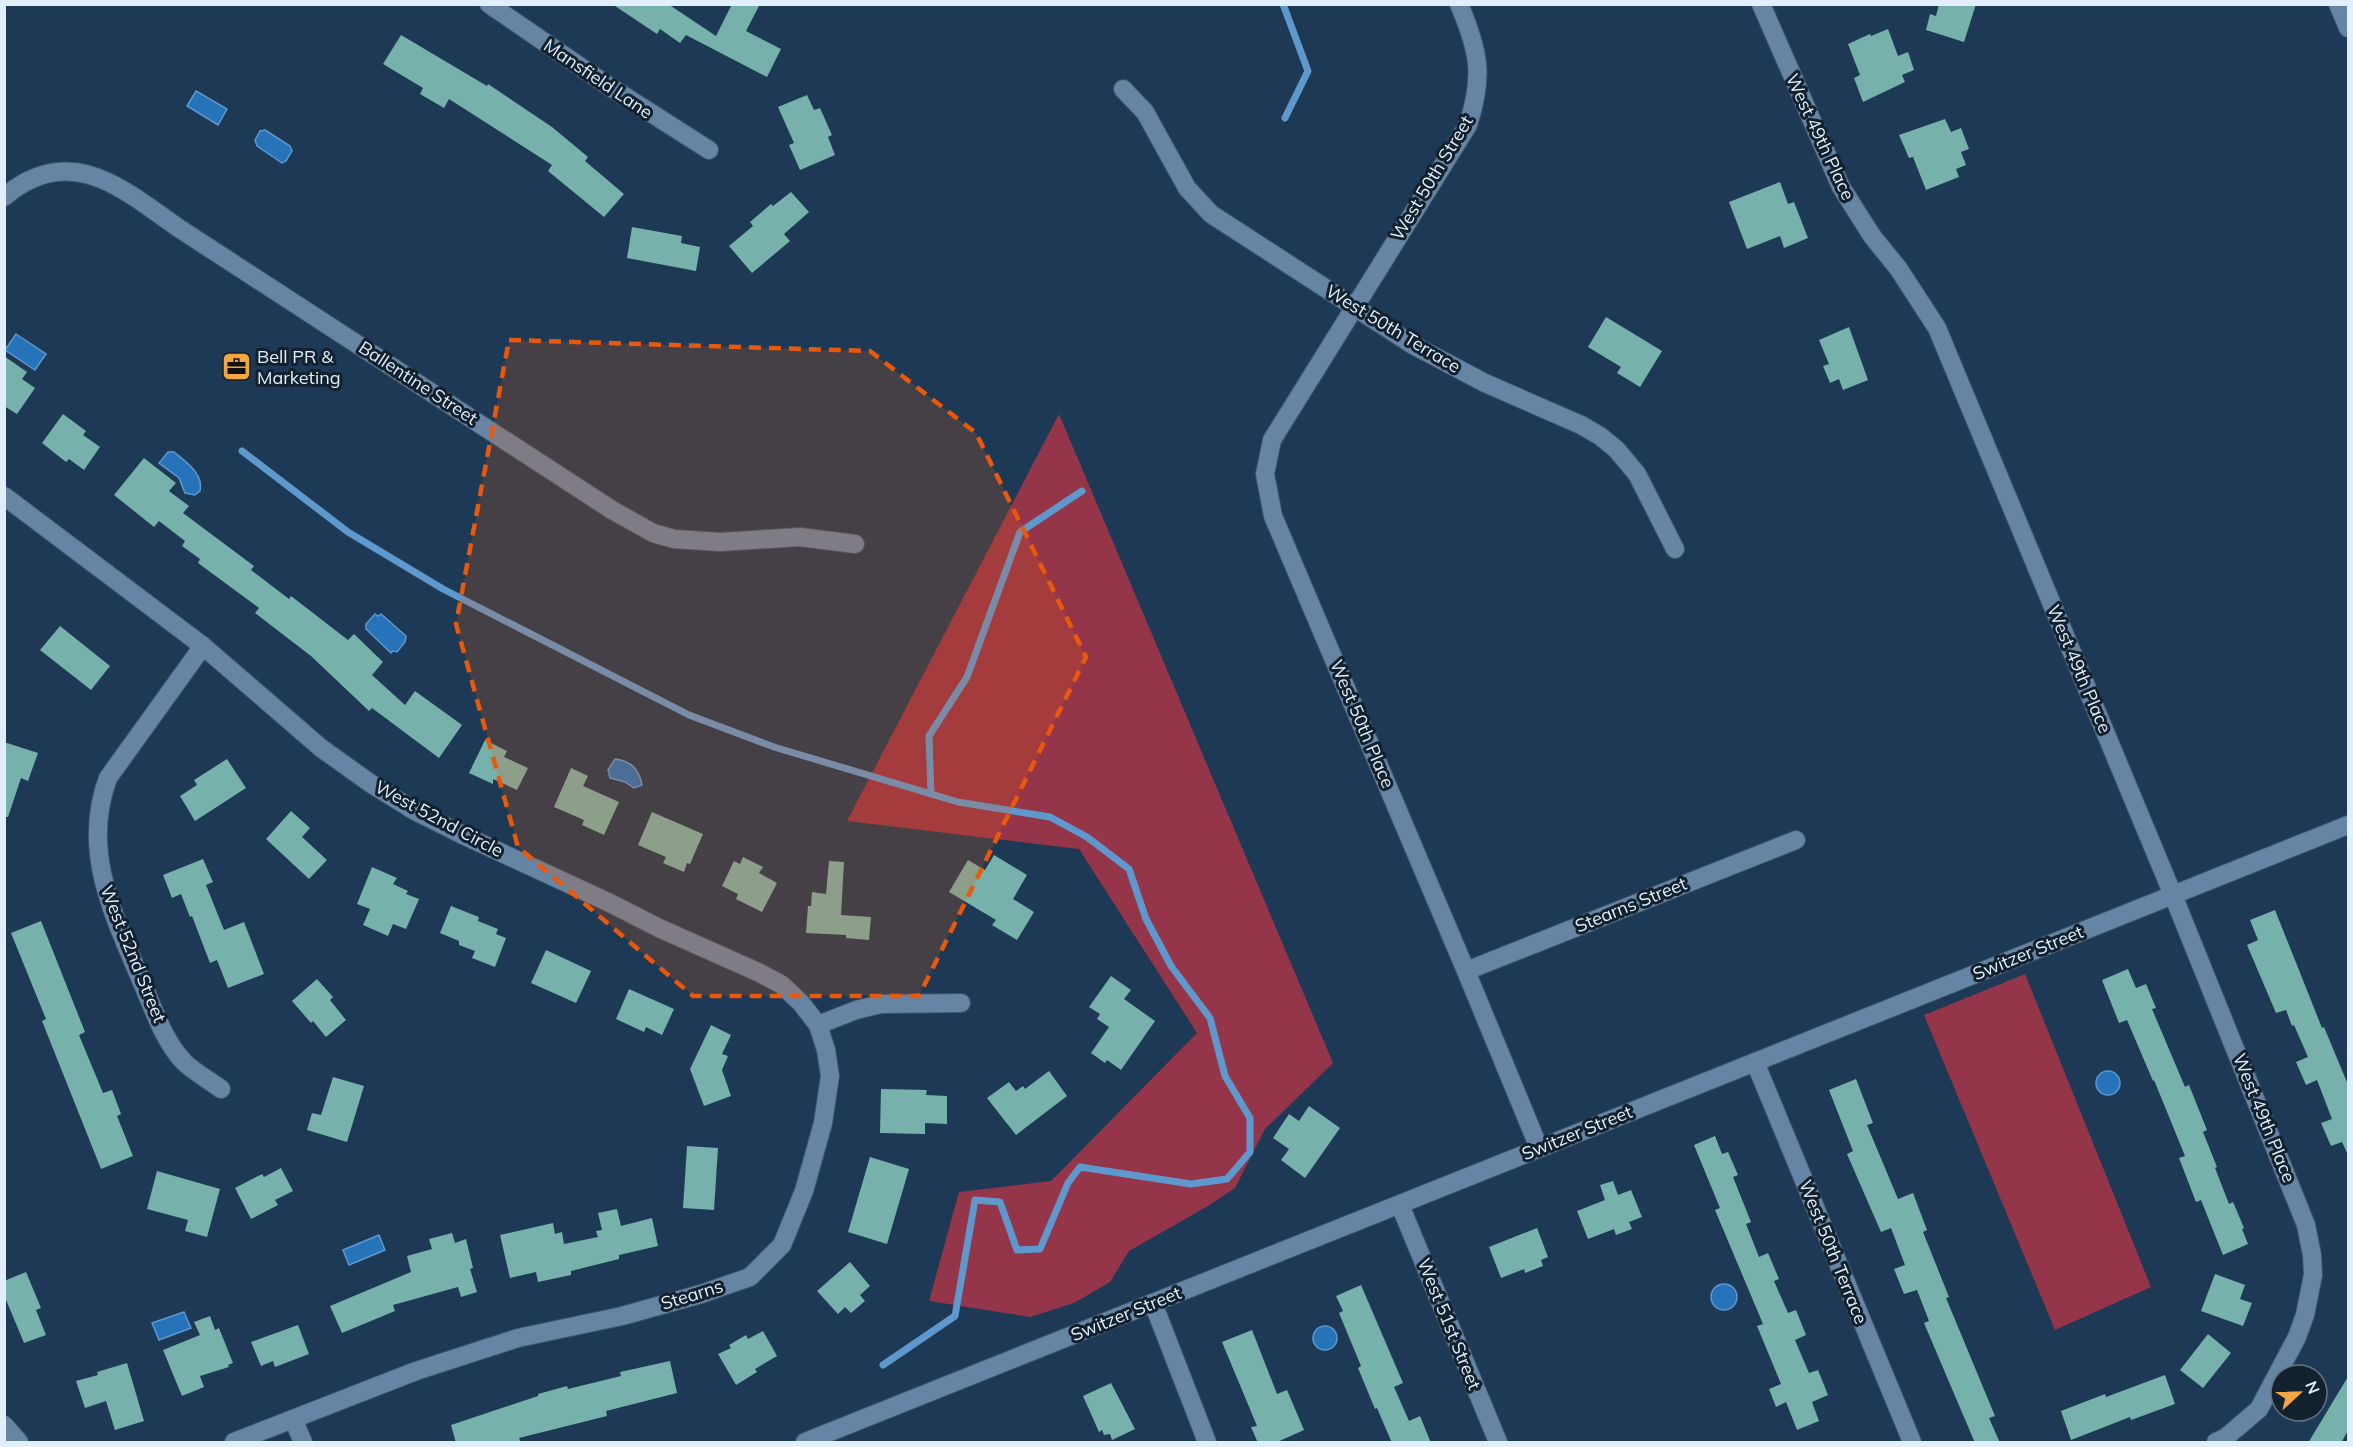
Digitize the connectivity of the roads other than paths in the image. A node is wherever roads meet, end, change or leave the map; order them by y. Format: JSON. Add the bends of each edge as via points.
{"nodes":[{"id":1,"x":489,"y":4,"type":"edge"},
{"id":2,"x":1460,"y":4,"type":"edge"},
{"id":3,"x":1761,"y":4,"type":"edge"},
{"id":4,"x":2338,"y":4,"type":"edge"},
{"id":5,"x":2349,"y":28,"type":"edge"},
{"id":6,"x":1123,"y":89,"type":"dead end"},
{"id":7,"x":709,"y":150,"type":"dead end"},
{"id":8,"x":4,"y":197,"type":"edge"},
{"id":9,"x":1354,"y":307,"type":"junction"},
{"id":10,"x":4,"y":496,"type":"edge"},
{"id":11,"x":855,"y":544,"type":"dead end"},
{"id":12,"x":1675,"y":549,"type":"dead end"},
{"id":13,"x":204,"y":646,"type":"junction"},
{"id":14,"x":2349,"y":825,"type":"edge"},
{"id":15,"x":1796,"y":840,"type":"dead end"},
{"id":16,"x":2173,"y":895,"type":"junction"},
{"id":17,"x":1466,"y":971,"type":"junction"},
{"id":18,"x":961,"y":1002,"type":"dead end"},
{"id":19,"x":818,"y":1025,"type":"junction"},
{"id":20,"x":1755,"y":1062,"type":"junction"},
{"id":21,"x":221,"y":1089,"type":"dead end"},
{"id":22,"x":1539,"y":1148,"type":"junction"},
{"id":23,"x":1400,"y":1204,"type":"junction"},
{"id":24,"x":1153,"y":1303,"type":"junction"},
{"id":25,"x":294,"y":1419,"type":"junction"},
{"id":26,"x":4,"y":1425,"type":"edge"},
{"id":27,"x":19,"y":1443,"type":"edge"},
{"id":28,"x":234,"y":1443,"type":"edge"},
{"id":29,"x":303,"y":1443,"type":"edge"},
{"id":30,"x":805,"y":1443,"type":"edge"},
{"id":31,"x":1206,"y":1443,"type":"edge"},
{"id":32,"x":1498,"y":1443,"type":"edge"},
{"id":33,"x":1912,"y":1443,"type":"edge"},
{"id":34,"x":2216,"y":1443,"type":"edge"}],
"edges":[{"from":1,"to":7,"type":"street","name":"Mansfield Lane","via":[[604,84]]},
{"from":2,"to":9,"type":"street","name":"West 50th Street","via":[[1475,47],[1478,79],[1468,125]]},
{"from":3,"to":16,"type":"street","name":"West 49th Place","via":[[1841,187],[1937,328]]},
{"from":4,"to":5,"type":"street"},
{"from":6,"to":9,"type":"street","name":"West 50th Terrace","via":[[1145,112],[1187,188],[1211,214]]},
{"from":8,"to":11,"type":"street","name":"Ballentine Street","via":[[21,183],[57,171],[87,173],[120,187],[653,532],[674,539],[720,542],[800,537]]},
{"from":9,"to":12,"type":"street","name":"West 50th Terrace","via":[[1413,345],[1485,383],[1600,436],[1641,480]]},
{"from":9,"to":17,"type":"street","name":"West 50th Place","via":[[1272,441],[1265,474],[1273,516]]},
{"from":10,"to":13,"type":"street","name":"West 52nd Circle"},
{"from":13,"to":19,"type":"street","name":"West 52nd Circle","via":[[321,748],[415,811],[760,973],[788,991]]},
{"from":13,"to":21,"type":"street","name":"West 52nd Street","via":[[108,778],[100,801],[97,834],[106,893],[168,1040],[184,1062]]},
{"from":14,"to":16,"type":"street","name":"Switzer Street"},
{"from":15,"to":17,"type":"street","name":"Stearns Street"},
{"from":16,"to":20,"type":"street","name":"Switzer Street"},
{"from":16,"to":34,"type":"street","name":"West 49th Place","via":[[2306,1225],[2312,1255],[2310,1295],[2287,1358],[2259,1409]]},
{"from":17,"to":22,"type":"street","name":"West 50th Place"},
{"from":18,"to":19,"type":"street","via":[[881,1004]]},
{"from":19,"to":25,"type":"street","name":"Stearns","via":[[830,1076],[823,1123],[804,1191],[782,1245],[750,1277],[622,1316],[518,1338],[416,1371]]},
{"from":20,"to":22,"type":"street","name":"Switzer Street"},
{"from":20,"to":33,"type":"street","name":"West 50th Terrace"},
{"from":22,"to":23,"type":"street","name":"Switzer Street"},
{"from":23,"to":24,"type":"street","name":"Switzer Street"},
{"from":23,"to":32,"type":"street","name":"West 51st Street"},
{"from":24,"to":30,"type":"street","name":"Switzer Street"},
{"from":24,"to":31,"type":"street"},
{"from":25,"to":28,"type":"street","name":"Stearns"},
{"from":25,"to":29,"type":"street"},
{"from":26,"to":27,"type":"street"}]}
